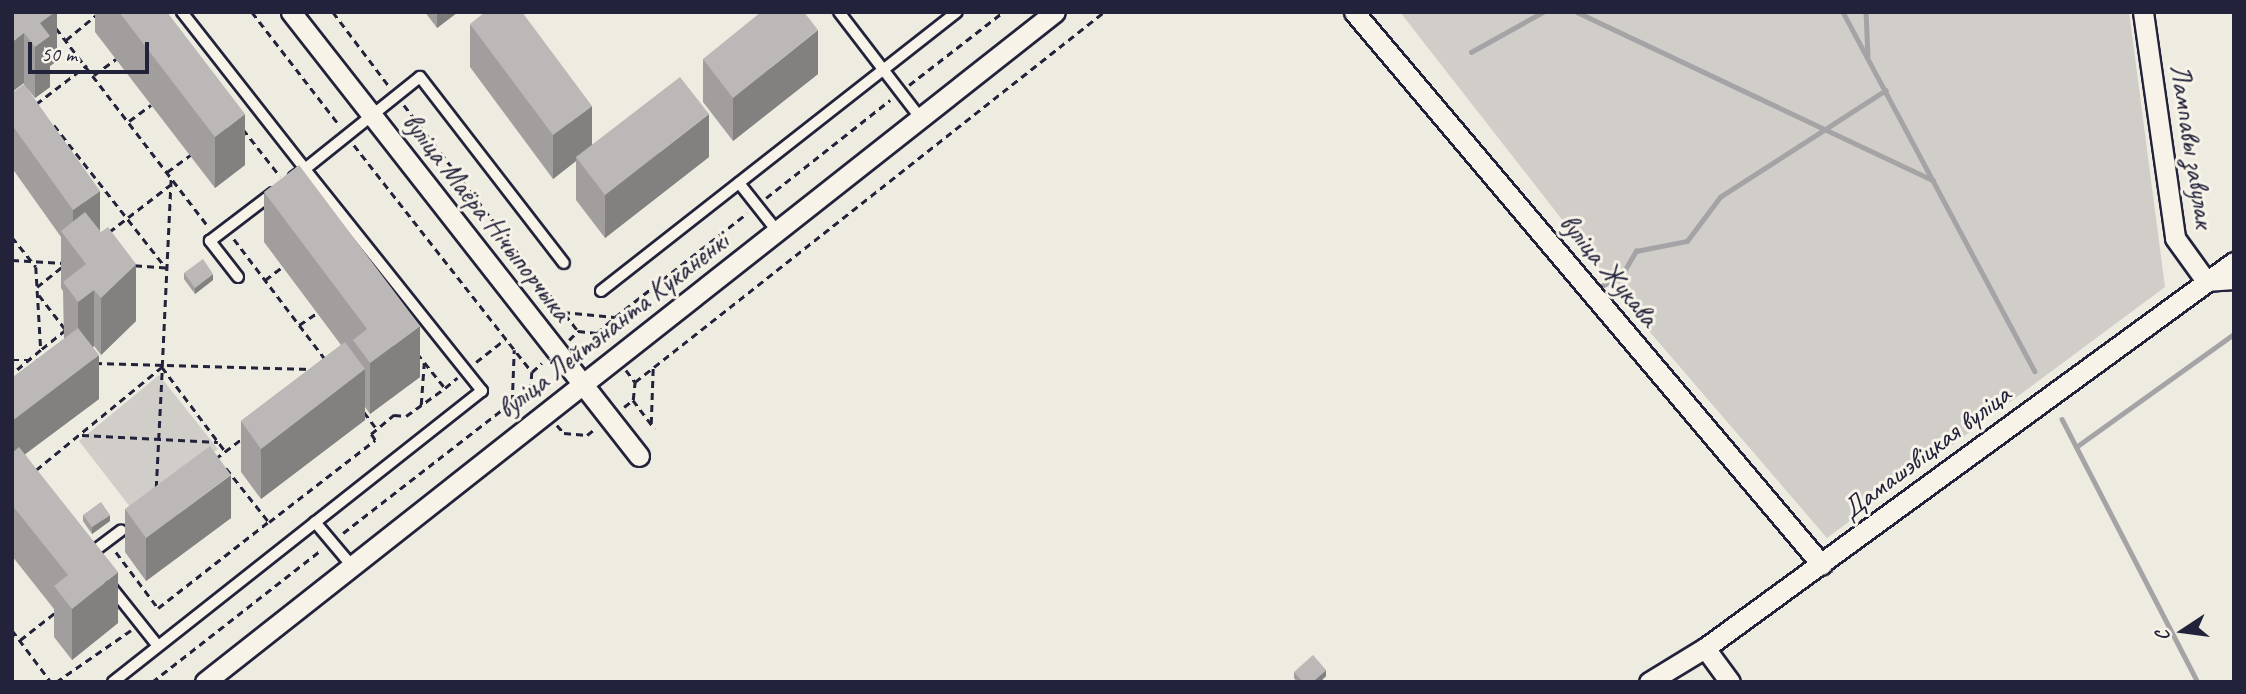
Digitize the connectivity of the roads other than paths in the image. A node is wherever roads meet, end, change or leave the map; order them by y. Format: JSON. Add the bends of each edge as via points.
{"nodes":[{"id":1,"x":182,"y":12,"type":"edge"},
{"id":2,"x":291,"y":12,"type":"edge"},
{"id":3,"x":839,"y":12,"type":"edge"},
{"id":4,"x":957,"y":12,"type":"edge"},
{"id":5,"x":1055,"y":12,"type":"edge"},
{"id":6,"x":1354,"y":12,"type":"edge"},
{"id":7,"x":2143,"y":12,"type":"edge"},
{"id":8,"x":884,"y":71,"type":"junction"},
{"id":9,"x":372,"y":115,"type":"junction"},
{"id":10,"x":921,"y":119,"type":"junction"},
{"id":11,"x":305,"y":169,"type":"junction"},
{"id":12,"x":739,"y":183,"type":"junction"},
{"id":13,"x":777,"y":230,"type":"junction"},
{"id":14,"x":2234,"y":262,"type":"edge"},
{"id":15,"x":564,"y":263,"type":"dead end"},
{"id":16,"x":238,"y":277,"type":"dead end"},
{"id":17,"x":2234,"y":279,"type":"edge"},
{"id":18,"x":2206,"y":281,"type":"junction"},
{"id":19,"x":601,"y":291,"type":"dead end"},
{"id":20,"x":584,"y":384,"type":"junction"},
{"id":21,"x":639,"y":456,"type":"dead end"},
{"id":22,"x":315,"y":522,"type":"junction"},
{"id":23,"x":121,"y":531,"type":"dead end"},
{"id":24,"x":1822,"y":565,"type":"junction"},
{"id":25,"x":94,"y":566,"type":"edge"},
{"id":26,"x":352,"y":566,"type":"junction"},
{"id":27,"x":102,"y":576,"type":"edge"},
{"id":28,"x":158,"y":646,"type":"junction"},
{"id":29,"x":1705,"y":648,"type":"junction"},
{"id":30,"x":113,"y":682,"type":"edge"},
{"id":31,"x":205,"y":682,"type":"edge"},
{"id":32,"x":1648,"y":682,"type":"edge"},
{"id":33,"x":1730,"y":682,"type":"edge"}],
"edges":[{"from":1,"to":11,"type":"lane"},
{"from":2,"to":9,"type":"street","name":"вуліца Маёра Нічыпорчыка"},
{"from":3,"to":8,"type":"lane"},
{"from":4,"to":8,"type":"lane"},
{"from":5,"to":10,"type":"street","name":"вуліца Лейтэнанта Куканенкі"},
{"from":6,"to":24,"type":"street","name":"вуліца Жукава"},
{"from":7,"to":18,"type":"street","name":"Лампавы завулак","via":[[2175,239]]},
{"from":8,"to":10,"type":"lane"},
{"from":8,"to":12,"type":"lane"},
{"from":9,"to":11,"type":"lane"},
{"from":9,"to":15,"type":"lane","via":[[420,78]]},
{"from":9,"to":20,"type":"street","name":"вуліца Маёра Нічыпорчыка"},
{"from":10,"to":13,"type":"street","name":"вуліца Лейтэнанта Куканенкі"},
{"from":11,"to":16,"type":"lane","via":[[210,241]]},
{"from":11,"to":22,"type":"lane","via":[[482,391]]},
{"from":12,"to":13,"type":"lane"},
{"from":12,"to":19,"type":"lane"},
{"from":13,"to":20,"type":"street","name":"вуліца Лейтэнанта Куканенкі"},
{"from":14,"to":18,"type":"street","name":"Дамашэвіцкая вуліца"},
{"from":17,"to":18,"type":"street"},
{"from":18,"to":24,"type":"street","name":"Дамашэвіцкая вуліца"},
{"from":20,"to":21,"type":"street","name":"вуліца Маёра Нічыпорчыка"},
{"from":20,"to":26,"type":"street","name":"вуліца Лейтэнанта Куканенкі"},
{"from":22,"to":26,"type":"lane"},
{"from":22,"to":28,"type":"lane"},
{"from":23,"to":25,"type":"lane","via":[[87,557]]},
{"from":24,"to":29,"type":"street","name":"Дамашэвіцкая вуліца"},
{"from":26,"to":31,"type":"street","name":"вуліца Лейтэнанта Куканенкі"},
{"from":27,"to":28,"type":"lane"},
{"from":28,"to":30,"type":"lane"},
{"from":29,"to":32,"type":"street","name":"Дамашэвіцкая вуліца"},
{"from":29,"to":33,"type":"street"}]}
